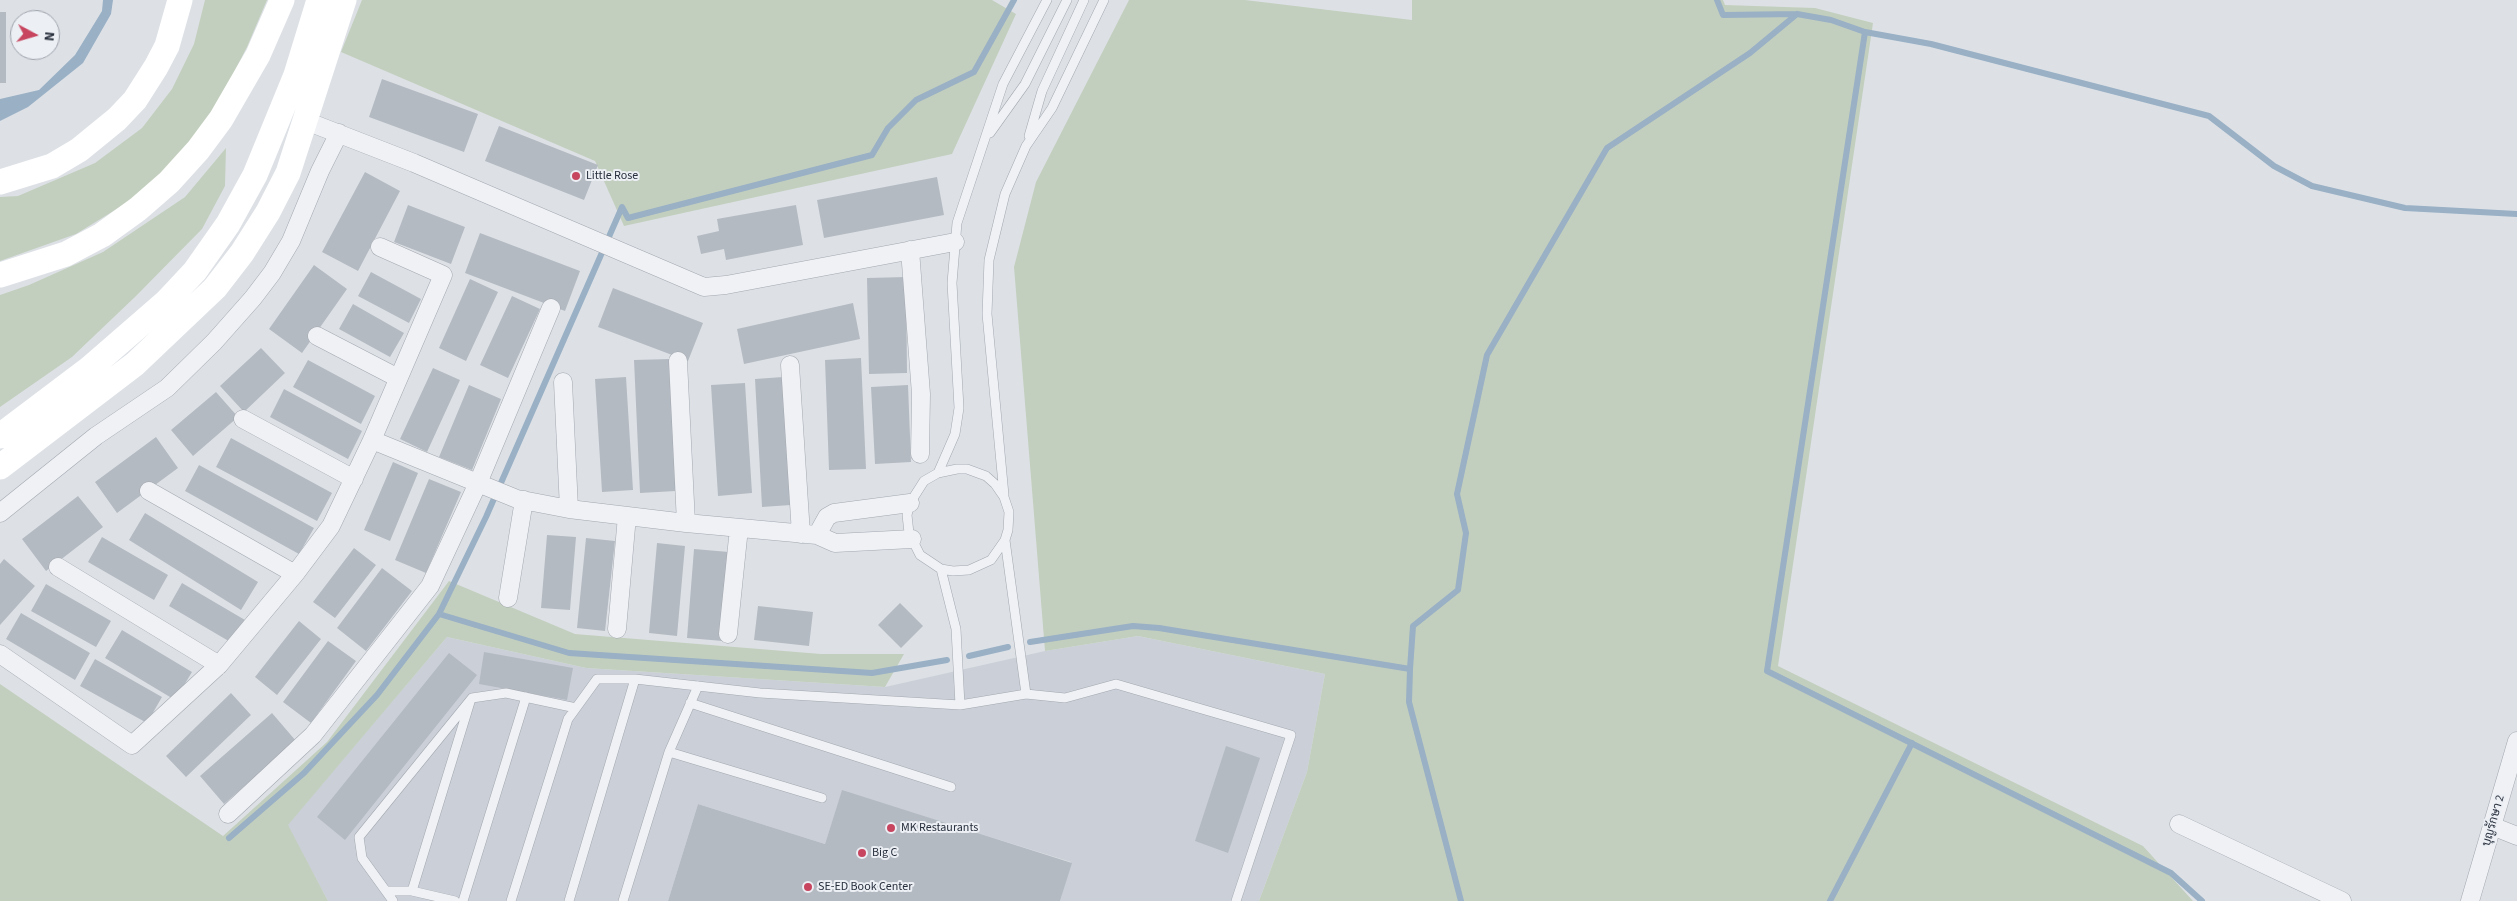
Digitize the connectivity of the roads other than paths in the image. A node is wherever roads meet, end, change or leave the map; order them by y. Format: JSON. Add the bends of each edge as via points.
{"nodes":[{"id":1,"x":180,"y":0,"type":"edge"},
{"id":2,"x":282,"y":0,"type":"edge"},
{"id":3,"x":319,"y":0,"type":"edge"},
{"id":4,"x":344,"y":0,"type":"edge"},
{"id":5,"x":1047,"y":0,"type":"edge"},
{"id":6,"x":1067,"y":0,"type":"edge"},
{"id":7,"x":1084,"y":0,"type":"edge"},
{"id":8,"x":1104,"y":0,"type":"edge"},
{"id":9,"x":306,"y":121,"type":"junction"},
{"id":10,"x":339,"y":133,"type":"junction"},
{"id":11,"x":985,"y":139,"type":"junction"},
{"id":12,"x":1026,"y":146,"type":"junction"},
{"id":13,"x":0,"y":182,"type":"edge"},
{"id":14,"x":955,"y":242,"type":"junction"},
{"id":15,"x":380,"y":247,"type":"dead end"},
{"id":16,"x":910,"y":250,"type":"junction"},
{"id":17,"x":0,"y":275,"type":"edge"},
{"id":18,"x":550,"y":308,"type":"dead end"},
{"id":19,"x":317,"y":336,"type":"dead end"},
{"id":20,"x":678,"y":361,"type":"dead end"},
{"id":21,"x":790,"y":365,"type":"dead end"},
{"id":22,"x":398,"y":378,"type":"junction"},
{"id":23,"x":563,"y":382,"type":"dead end"},
{"id":24,"x":243,"y":419,"type":"dead end"},
{"id":25,"x":0,"y":436,"type":"edge"},
{"id":26,"x":372,"y":440,"type":"junction"},
{"id":27,"x":920,"y":454,"type":"dead end"},
{"id":28,"x":0,"y":467,"type":"edge"},
{"id":29,"x":938,"y":473,"type":"junction"},
{"id":30,"x":354,"y":479,"type":"junction"},
{"id":31,"x":483,"y":485,"type":"junction"},
{"id":32,"x":149,"y":490,"type":"dead end"},
{"id":33,"x":1004,"y":497,"type":"junction"},
{"id":34,"x":521,"y":500,"type":"junction"},
{"id":35,"x":910,"y":503,"type":"junction"},
{"id":36,"x":570,"y":509,"type":"junction"},
{"id":37,"x":0,"y":513,"type":"edge"},
{"id":38,"x":627,"y":516,"type":"junction"},
{"id":39,"x":686,"y":524,"type":"junction"},
{"id":40,"x":740,"y":528,"type":"junction"},
{"id":41,"x":809,"y":534,"type":"junction"},
{"id":42,"x":912,"y":539,"type":"junction"},
{"id":43,"x":1005,"y":540,"type":"junction"},
{"id":44,"x":58,"y":567,"type":"dead end"},
{"id":45,"x":941,"y":568,"type":"junction"},
{"id":46,"x":295,"y":574,"type":"junction"},
{"id":47,"x":508,"y":598,"type":"dead end"},
{"id":48,"x":617,"y":629,"type":"dead end"},
{"id":49,"x":728,"y":634,"type":"dead end"},
{"id":50,"x":0,"y":654,"type":"edge"},
{"id":51,"x":220,"y":665,"type":"junction"},
{"id":52,"x":635,"y":680,"type":"junction"},
{"id":53,"x":698,"y":686,"type":"junction"},
{"id":54,"x":1026,"y":694,"type":"junction"},
{"id":55,"x":526,"y":697,"type":"junction"},
{"id":56,"x":472,"y":698,"type":"junction"},
{"id":57,"x":690,"y":702,"type":"junction"},
{"id":58,"x":960,"y":705,"type":"junction"},
{"id":59,"x":576,"y":708,"type":"junction"},
{"id":60,"x":2517,"y":741,"type":"edge"},
{"id":61,"x":669,"y":752,"type":"junction"},
{"id":62,"x":951,"y":787,"type":"dead end"},
{"id":63,"x":822,"y":798,"type":"dead end"},
{"id":64,"x":228,"y":814,"type":"dead end"},
{"id":65,"x":2179,"y":824,"type":"dead end"},
{"id":66,"x":2492,"y":826,"type":"junction"},
{"id":67,"x":2517,"y":836,"type":"edge"},
{"id":68,"x":386,"y":891,"type":"junction"},
{"id":69,"x":412,"y":891,"type":"junction"},
{"id":70,"x":394,"y":901,"type":"edge"},
{"id":71,"x":455,"y":901,"type":"edge"},
{"id":72,"x":462,"y":901,"type":"edge"},
{"id":73,"x":511,"y":901,"type":"edge"},
{"id":74,"x":568,"y":901,"type":"edge"},
{"id":75,"x":623,"y":901,"type":"edge"},
{"id":76,"x":1236,"y":901,"type":"edge"},
{"id":77,"x":2342,"y":901,"type":"edge"},
{"id":78,"x":2470,"y":901,"type":"edge"}],
"edges":[{"from":1,"to":13,"type":"main road","via":[[167,46],[135,100],[118,119],[79,150],[52,166]]},
{"from":2,"to":17,"type":"main road","via":[[258,55],[221,119],[169,182],[102,235],[66,254]]},
{"from":3,"to":25,"type":"main road","via":[[296,76],[255,176],[228,224],[194,271],[166,302],[90,368]]},
{"from":4,"to":9,"type":"main road"},
{"from":5,"to":11,"type":"lane","via":[[1003,84]]},
{"from":6,"to":11,"type":"lane","via":[[1025,84]]},
{"from":7,"to":12,"type":"lane","via":[[1042,91]]},
{"from":8,"to":12,"type":"lane","via":[[1052,108]]},
{"from":9,"to":10,"type":"street"},
{"from":9,"to":28,"type":"main road","via":[[288,173],[268,212],[215,288],[136,364]]},
{"from":10,"to":16,"type":"street","via":[[694,284],[714,287]]},
{"from":10,"to":37,"type":"street","via":[[291,240],[272,273],[214,342],[166,388],[96,436]]},
{"from":11,"to":14,"type":"lane","via":[[962,207]]},
{"from":12,"to":33,"type":"lane","via":[[1005,194],[989,260],[987,314]]},
{"from":14,"to":16,"type":"street"},
{"from":14,"to":29,"type":"lane","via":[[952,283],[959,408],[955,434]]},
{"from":15,"to":22,"type":"street","via":[[443,275]]},
{"from":16,"to":27,"type":"street","via":[[921,394]]},
{"from":18,"to":31,"type":"street"},
{"from":19,"to":22,"type":"street"},
{"from":20,"to":39,"type":"street"},
{"from":21,"to":41,"type":"street"},
{"from":22,"to":26,"type":"street"},
{"from":23,"to":36,"type":"street"},
{"from":24,"to":30,"type":"street"},
{"from":26,"to":30,"type":"street"},
{"from":26,"to":31,"type":"street"},
{"from":29,"to":33,"type":"lane","via":[[967,469],[986,476]]},
{"from":29,"to":35,"type":"lane","via":[[924,481]]},
{"from":30,"to":46,"type":"street","via":[[331,526]]},
{"from":31,"to":34,"type":"street"},
{"from":31,"to":64,"type":"street","via":[[430,586],[313,735]]},
{"from":32,"to":46,"type":"street"},
{"from":33,"to":43,"type":"lane","via":[[1009,512]]},
{"from":34,"to":36,"type":"street"},
{"from":34,"to":47,"type":"street"},
{"from":35,"to":41,"type":"street","via":[[834,513]]},
{"from":35,"to":42,"type":"lane","via":[[907,516]]},
{"from":36,"to":38,"type":"street"},
{"from":38,"to":39,"type":"street"},
{"from":38,"to":48,"type":"street"},
{"from":39,"to":40,"type":"street"},
{"from":40,"to":41,"type":"street"},
{"from":40,"to":49,"type":"street"},
{"from":41,"to":42,"type":"street","via":[[835,543]]},
{"from":42,"to":45,"type":"lane","via":[[920,555]]},
{"from":43,"to":45,"type":"lane","via":[[991,560],[969,570]]},
{"from":43,"to":54,"type":"lane"},
{"from":44,"to":51,"type":"street"},
{"from":45,"to":58,"type":"lane","via":[[956,630]]},
{"from":46,"to":51,"type":"street"},
{"from":50,"to":51,"type":"street","via":[[132,745]]},
{"from":52,"to":53,"type":"lane"},
{"from":52,"to":59,"type":"lane","via":[[597,679]]},
{"from":52,"to":74,"type":"lane"},
{"from":53,"to":57,"type":"lane"},
{"from":53,"to":58,"type":"lane"},
{"from":54,"to":58,"type":"lane"},
{"from":54,"to":76,"type":"lane","via":[[1065,698],[1116,684],[1291,735]]},
{"from":55,"to":56,"type":"lane","via":[[506,693]]},
{"from":55,"to":59,"type":"lane"},
{"from":55,"to":72,"type":"lane"},
{"from":56,"to":68,"type":"lane","via":[[359,837],[362,858]]},
{"from":56,"to":69,"type":"lane"},
{"from":57,"to":61,"type":"lane"},
{"from":57,"to":62,"type":"lane"},
{"from":59,"to":73,"type":"lane","via":[[568,719]]},
{"from":60,"to":66,"type":"street","name":"บุญรักษา 2"},
{"from":61,"to":63,"type":"lane"},
{"from":61,"to":75,"type":"lane"},
{"from":65,"to":77,"type":"street"},
{"from":66,"to":67,"type":"street"},
{"from":66,"to":78,"type":"street","name":"บุญรักษา 2"},
{"from":68,"to":69,"type":"lane"},
{"from":68,"to":70,"type":"lane"},
{"from":69,"to":71,"type":"lane"}]}
